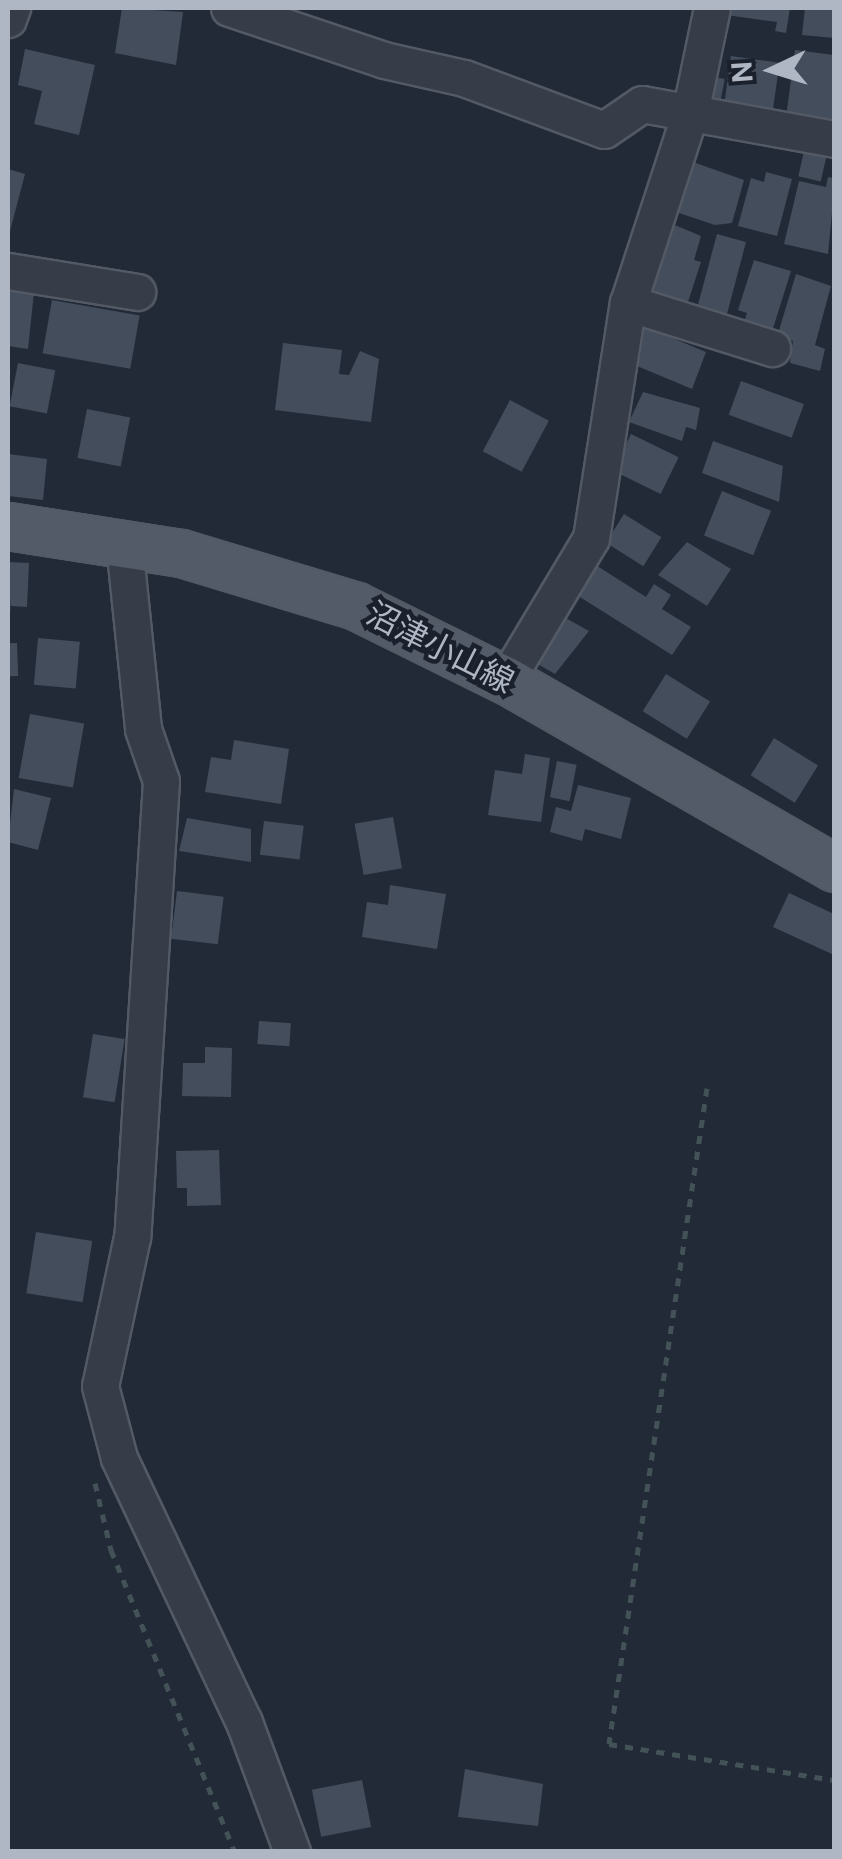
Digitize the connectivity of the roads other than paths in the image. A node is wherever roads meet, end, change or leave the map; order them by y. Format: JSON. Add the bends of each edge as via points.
{"nodes":[{"id":1,"x":12,"y":8,"type":"edge"},
{"id":2,"x":228,"y":8,"type":"edge"},
{"id":3,"x":712,"y":8,"type":"edge"},
{"id":4,"x":8,"y":19,"type":"edge"},
{"id":5,"x":690,"y":114,"type":"junction"},
{"id":6,"x":834,"y":138,"type":"edge"},
{"id":7,"x":8,"y":271,"type":"edge"},
{"id":8,"x":137,"y":292,"type":"dead end"},
{"id":9,"x":628,"y":303,"type":"junction"},
{"id":10,"x":772,"y":348,"type":"dead end"},
{"id":11,"x":8,"y":526,"type":"edge"},
{"id":12,"x":124,"y":544,"type":"junction"},
{"id":13,"x":506,"y":680,"type":"junction"},
{"id":14,"x":834,"y":868,"type":"edge"},
{"id":15,"x":292,"y":1852,"type":"edge"}],
"edges":[{"from":1,"to":4,"type":"street"},
{"from":2,"to":5,"type":"street","via":[[384,60],[464,78],[604,130],[642,104]]},
{"from":3,"to":5,"type":"street"},
{"from":5,"to":6,"type":"street"},
{"from":5,"to":9,"type":"street"},
{"from":7,"to":8,"type":"street"},
{"from":9,"to":10,"type":"street"},
{"from":9,"to":13,"type":"street","via":[[592,538]]},
{"from":11,"to":12,"type":"main road","name":"沼津小山線"},
{"from":12,"to":13,"type":"main road","name":"沼津小山線","via":[[248,570],[356,606]]},
{"from":12,"to":15,"type":"street","via":[[143,728],[161,780],[132,1236],[100,1386],[119,1458],[244,1722]]},
{"from":13,"to":14,"type":"main road","name":"沼津小山線"}]}
